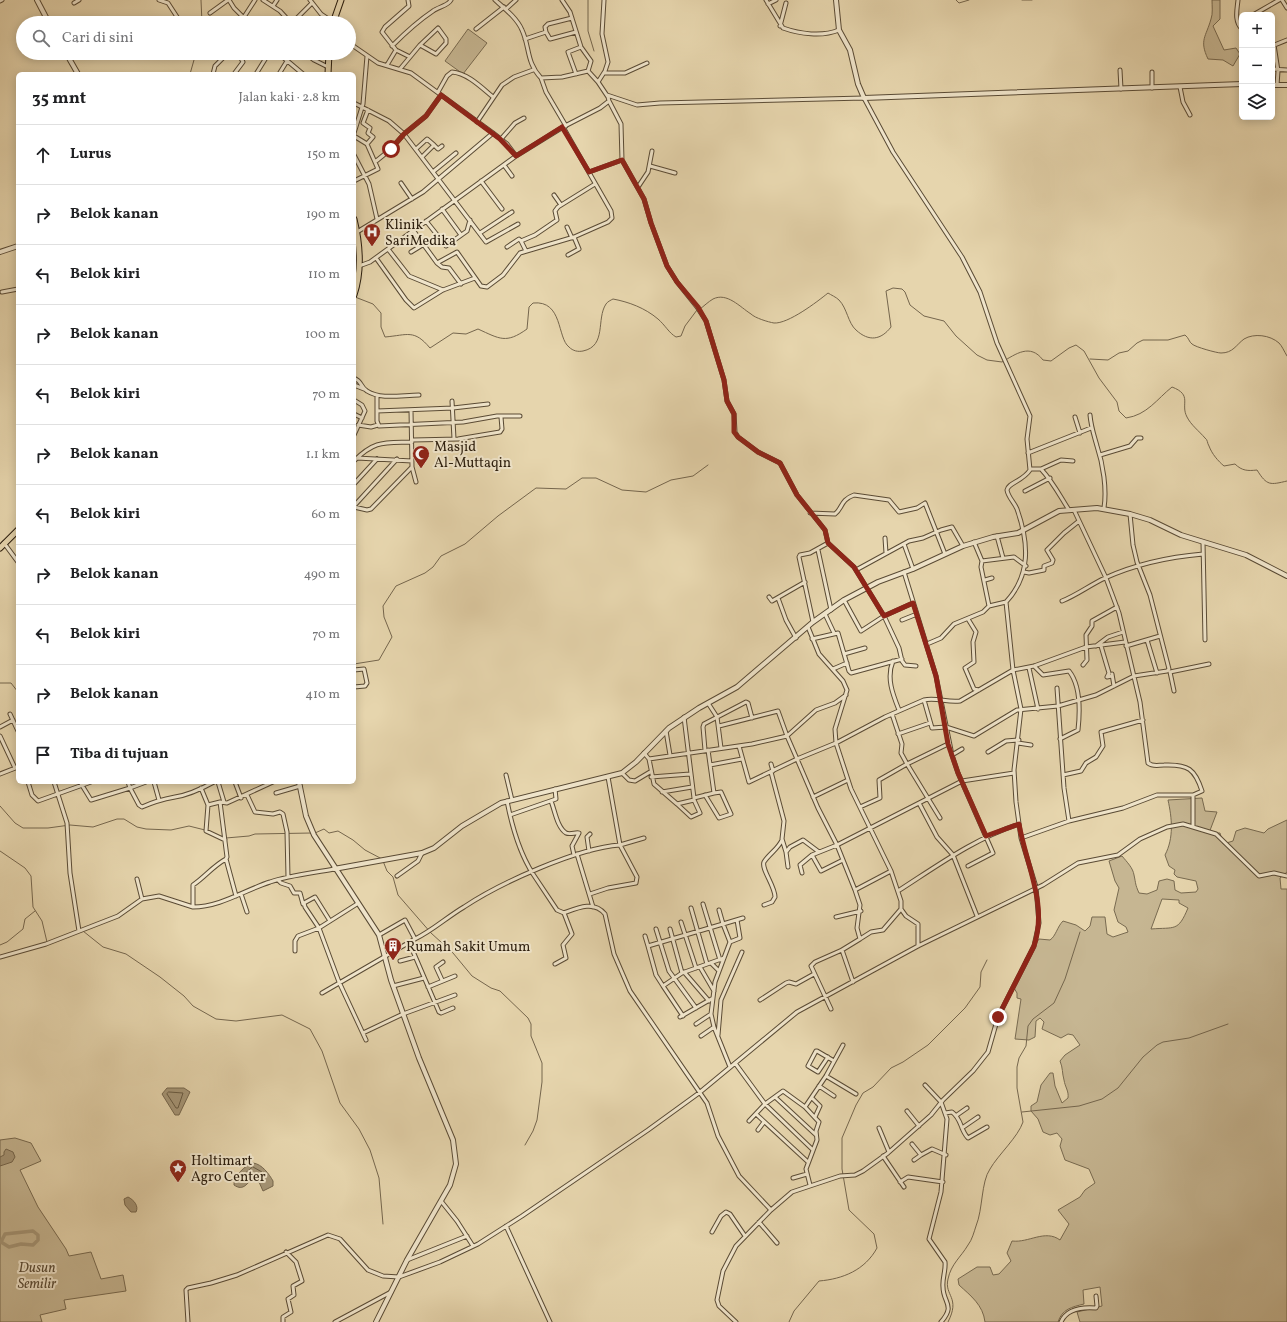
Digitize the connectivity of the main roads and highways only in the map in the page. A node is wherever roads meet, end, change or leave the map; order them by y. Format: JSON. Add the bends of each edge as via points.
{"nodes":[{"id":1,"x":341,"y":0,"type":"edge"},
{"id":2,"x":335,"y":16,"type":"edge"},
{"id":3,"x":328,"y":60,"type":"edge"},
{"id":4,"x":328,"y":72,"type":"edge"},
{"id":5,"x":356,"y":228,"type":"edge"},
{"id":6,"x":356,"y":288,"type":"edge"},
{"id":7,"x":16,"y":532,"type":"edge"},
{"id":8,"x":0,"y":548,"type":"edge"}],
"edges":[{"from":1,"to":2,"type":"main road"},
{"from":3,"to":4,"type":"main road"},
{"from":5,"to":6,"type":"main road","via":[[359,266]]},
{"from":7,"to":8,"type":"main road"}]}
